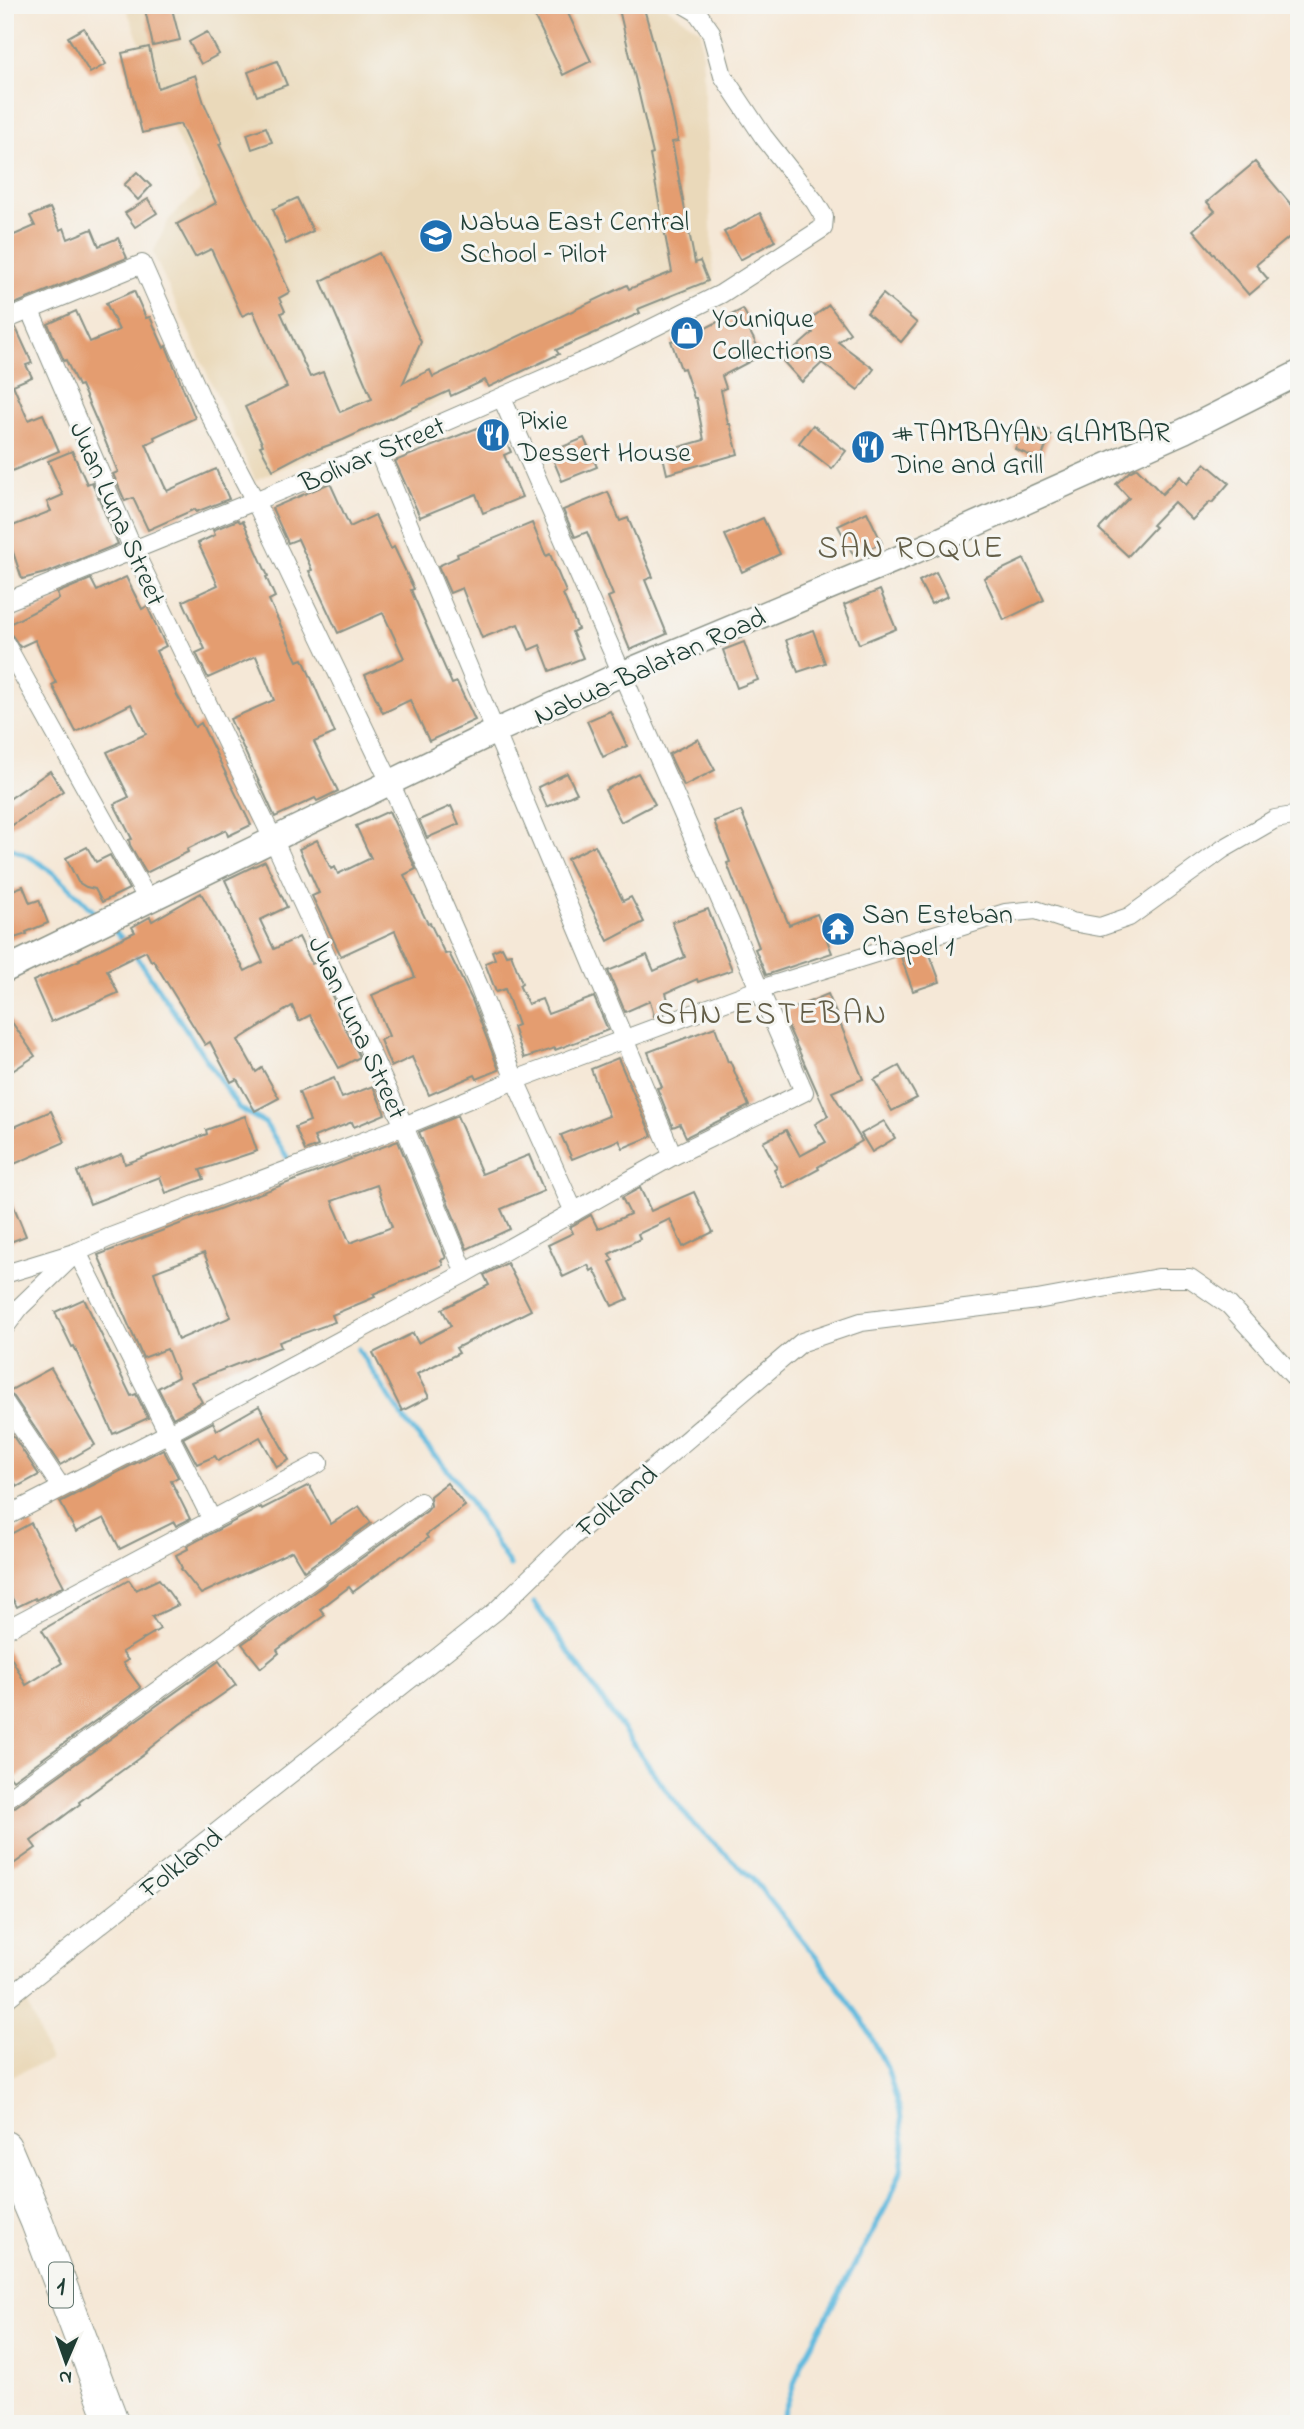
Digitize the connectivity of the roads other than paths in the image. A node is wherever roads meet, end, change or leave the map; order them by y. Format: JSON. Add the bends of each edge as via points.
{"nodes":[{"id":1,"x":685,"y":5,"type":"edge"},
{"id":2,"x":30,"y":311,"type":"junction"},
{"id":3,"x":5,"y":320,"type":"edge"},
{"id":4,"x":1299,"y":373,"type":"edge"},
{"id":5,"x":502,"y":398,"type":"junction"},
{"id":6,"x":378,"y":451,"type":"junction"},
{"id":7,"x":255,"y":501,"type":"junction"},
{"id":8,"x":133,"y":549,"type":"junction"},
{"id":9,"x":5,"y":602,"type":"edge"},
{"id":10,"x":5,"y":643,"type":"edge"},
{"id":11,"x":621,"y":674,"type":"junction"},
{"id":12,"x":494,"y":732,"type":"junction"},
{"id":13,"x":390,"y":782,"type":"junction"},
{"id":14,"x":1299,"y":815,"type":"edge"},
{"id":15,"x":274,"y":841,"type":"junction"},
{"id":16,"x":148,"y":900,"type":"junction"},
{"id":17,"x":5,"y":970,"type":"edge"},
{"id":18,"x":760,"y":989,"type":"junction"},
{"id":19,"x":623,"y":1040,"type":"junction"},
{"id":20,"x":514,"y":1080,"type":"junction"},
{"id":21,"x":404,"y":1126,"type":"junction"},
{"id":22,"x":673,"y":1156,"type":"junction"},
{"id":23,"x":574,"y":1212,"type":"junction"},
{"id":24,"x":77,"y":1252,"type":"junction"},
{"id":25,"x":465,"y":1273,"type":"junction"},
{"id":26,"x":5,"y":1274,"type":"edge"},
{"id":27,"x":5,"y":1326,"type":"edge"},
{"id":28,"x":1299,"y":1382,"type":"edge"},
{"id":29,"x":5,"y":1404,"type":"edge"},
{"id":30,"x":169,"y":1433,"type":"junction"},
{"id":31,"x":319,"y":1463,"type":"dead end"},
{"id":32,"x":61,"y":1487,"type":"junction"},
{"id":33,"x":420,"y":1502,"type":"dead end"},
{"id":34,"x":5,"y":1517,"type":"edge"},
{"id":35,"x":212,"y":1520,"type":"junction"},
{"id":36,"x":5,"y":1630,"type":"edge"},
{"id":37,"x":5,"y":1800,"type":"edge"},
{"id":38,"x":5,"y":2000,"type":"edge"},
{"id":39,"x":5,"y":2147,"type":"edge"},
{"id":40,"x":113,"y":2424,"type":"edge"}],
"edges":[{"from":1,"to":5,"type":"street","name":"Bolivar Street","via":[[697,12],[711,32],[723,76],[815,202],[824,217],[823,228],[721,294]]},
{"from":2,"to":3,"type":"street"},
{"from":2,"to":7,"type":"street","via":[[142,264],[202,400]]},
{"from":2,"to":8,"type":"street","name":"Juan Luna Street"},
{"from":4,"to":11,"type":"main road","name":"Nabua-Balatan Road","via":[[1184,431],[955,533]]},
{"from":5,"to":6,"type":"street","name":"Bolivar Street"},
{"from":5,"to":11,"type":"street"},
{"from":6,"to":7,"type":"street","name":"Bolivar Street"},
{"from":6,"to":12,"type":"street"},
{"from":7,"to":8,"type":"street","name":"Bolivar Street"},
{"from":7,"to":13,"type":"street"},
{"from":8,"to":9,"type":"street","name":"Bolivar Street"},
{"from":8,"to":15,"type":"street","name":"Juan Luna Street"},
{"from":10,"to":16,"type":"street"},
{"from":11,"to":12,"type":"main road","name":"Nabua-Balatan Road"},
{"from":11,"to":18,"type":"street"},
{"from":12,"to":13,"type":"main road","name":"Nabua-Balatan Road"},
{"from":12,"to":19,"type":"street"},
{"from":13,"to":15,"type":"main road","name":"Nabua-Balatan Road"},
{"from":13,"to":20,"type":"street","via":[[478,984]]},
{"from":14,"to":18,"type":"street","via":[[1275,819],[1223,849],[1129,918],[1100,927],[1036,910],[1005,914]]},
{"from":15,"to":16,"type":"main road","name":"Nabua-Balatan Road"},
{"from":15,"to":21,"type":"street","name":"Juan Luna Street"},
{"from":16,"to":17,"type":"main road","name":"Nabua-Balatan Road"},
{"from":18,"to":19,"type":"street"},
{"from":18,"to":22,"type":"street","via":[[804,1092]]},
{"from":19,"to":20,"type":"street"},
{"from":19,"to":22,"type":"street"},
{"from":20,"to":21,"type":"street"},
{"from":20,"to":23,"type":"street"},
{"from":21,"to":24,"type":"street"},
{"from":21,"to":25,"type":"street","name":"Juan Luna Street"},
{"from":22,"to":23,"type":"street"},
{"from":23,"to":25,"type":"street"},
{"from":24,"to":26,"type":"street"},
{"from":24,"to":27,"type":"street"},
{"from":24,"to":30,"type":"street"},
{"from":25,"to":30,"type":"street"},
{"from":28,"to":38,"type":"street","name":"Folkland","via":[[1229,1305],[1190,1278],[861,1322],[802,1342],[571,1538],[496,1611]]},
{"from":29,"to":32,"type":"street"},
{"from":30,"to":32,"type":"street"},
{"from":30,"to":35,"type":"street"},
{"from":31,"to":35,"type":"street"},
{"from":32,"to":34,"type":"street"},
{"from":33,"to":37,"type":"street"},
{"from":35,"to":36,"type":"street"},
{"from":39,"to":40,"type":"highway","number":"1"}]}
